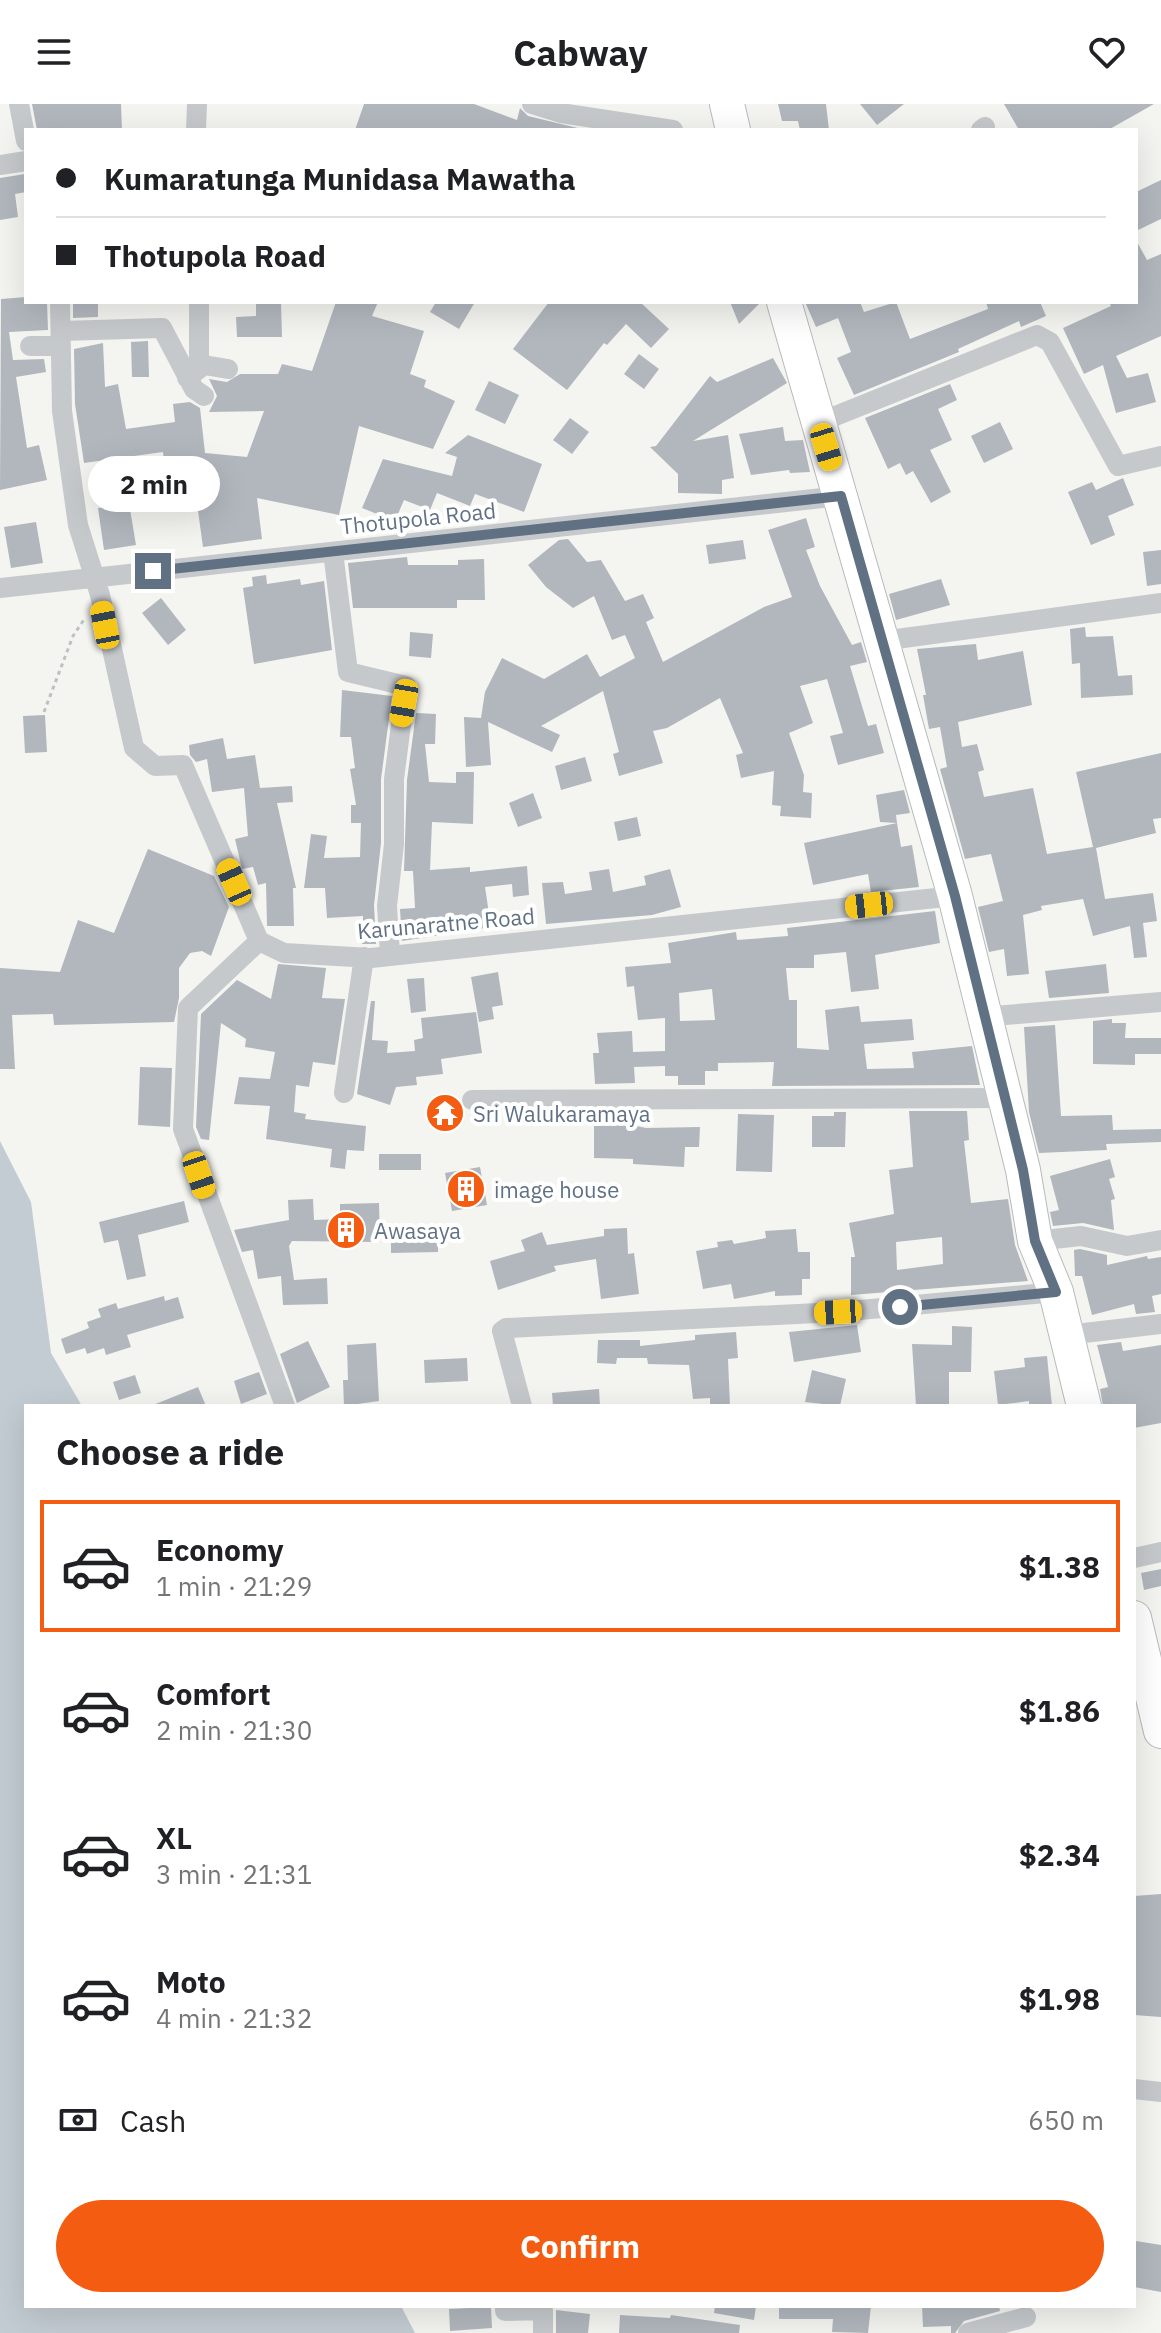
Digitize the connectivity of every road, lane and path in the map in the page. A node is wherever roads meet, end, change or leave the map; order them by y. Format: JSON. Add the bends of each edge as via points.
{"nodes":[{"id":1,"x":19,"y":104,"type":"edge"},
{"id":2,"x":197,"y":104,"type":"edge"},
{"id":3,"x":532,"y":104,"type":"edge"},
{"id":4,"x":727,"y":104,"type":"edge"},
{"id":5,"x":196,"y":128,"type":"edge"},
{"id":6,"x":660,"y":128,"type":"edge"},
{"id":7,"x":733,"y":128,"type":"edge"},
{"id":8,"x":24,"y":130,"type":"edge"},
{"id":9,"x":24,"y":161,"type":"edge"},
{"id":10,"x":0,"y":165,"type":"edge"},
{"id":11,"x":60,"y":304,"type":"edge"},
{"id":12,"x":199,"y":304,"type":"edge"},
{"id":13,"x":785,"y":304,"type":"edge"},
{"id":14,"x":61,"y":339,"type":"junction"},
{"id":15,"x":30,"y":346,"type":"dead end"},
{"id":16,"x":204,"y":365,"type":"junction"},
{"id":17,"x":228,"y":369,"type":"dead end"},
{"id":18,"x":187,"y":378,"type":"junction"},
{"id":19,"x":204,"y":396,"type":"dead end"},
{"id":20,"x":818,"y":423,"type":"junction"},
{"id":21,"x":1161,"y":456,"type":"edge"},
{"id":22,"x":841,"y":496,"type":"junction"},
{"id":23,"x":333,"y":552,"type":"junction"},
{"id":24,"x":96,"y":586,"type":"junction"},
{"id":25,"x":0,"y":588,"type":"edge"},
{"id":26,"x":1161,"y":603,"type":"edge"},
{"id":27,"x":882,"y":641,"type":"junction"},
{"id":28,"x":44,"y":712,"type":"dead end"},
{"id":29,"x":955,"y":896,"type":"junction"},
{"id":30,"x":259,"y":941,"type":"junction"},
{"id":31,"x":390,"y":955,"type":"junction"},
{"id":32,"x":364,"y":957,"type":"junction"},
{"id":33,"x":1161,"y":1002,"type":"edge"},
{"id":34,"x":982,"y":1017,"type":"junction"},
{"id":35,"x":344,"y":1093,"type":"dead end"},
{"id":36,"x":1005,"y":1098,"type":"junction"},
{"id":37,"x":472,"y":1100,"type":"dead end"},
{"id":38,"x":1161,"y":1240,"type":"edge"},
{"id":39,"x":1035,"y":1241,"type":"junction"},
{"id":40,"x":1056,"y":1292,"type":"junction"},
{"id":41,"x":1161,"y":1324,"type":"edge"},
{"id":42,"x":1067,"y":1335,"type":"junction"},
{"id":43,"x":284,"y":1404,"type":"edge"},
{"id":44,"x":521,"y":1404,"type":"edge"},
{"id":45,"x":1084,"y":1404,"type":"edge"},
{"id":46,"x":1161,"y":1552,"type":"edge"},
{"id":47,"x":1136,"y":1558,"type":"edge"},
{"id":48,"x":1136,"y":1626,"type":"edge"},
{"id":49,"x":1161,"y":1731,"type":"edge"},
{"id":50,"x":1136,"y":2089,"type":"edge"},
{"id":51,"x":1161,"y":2092,"type":"edge"},
{"id":52,"x":505,"y":2308,"type":"edge"},
{"id":53,"x":1026,"y":2317,"type":"dead end"},
{"id":54,"x":543,"y":2333,"type":"edge"},
{"id":55,"x":968,"y":2333,"type":"edge"}],
"edges":[{"from":1,"to":8,"type":"street"},
{"from":2,"to":5,"type":"street"},
{"from":3,"to":6,"type":"street"},
{"from":4,"to":7,"type":"highway"},
{"from":9,"to":10,"type":"street"},
{"from":11,"to":14,"type":"street"},
{"from":12,"to":16,"type":"street","via":[[199,359]]},
{"from":13,"to":20,"type":"highway"},
{"from":14,"to":15,"type":"street"},
{"from":14,"to":18,"type":"street","via":[[162,328]]},
{"from":14,"to":24,"type":"street","via":[[62,411],[78,525]]},
{"from":16,"to":17,"type":"street"},
{"from":16,"to":18,"type":"street"},
{"from":18,"to":19,"type":"street"},
{"from":20,"to":21,"type":"street","via":[[1037,335],[1050,342],[1118,466]]},
{"from":20,"to":22,"type":"highway"},
{"from":22,"to":23,"type":"street","name":"Thotupola Road"},
{"from":22,"to":27,"type":"highway"},
{"from":23,"to":24,"type":"street","name":"Thotupola Road"},
{"from":23,"to":31,"type":"street","via":[[348,672],[406,686],[394,779],[387,906]]},
{"from":24,"to":25,"type":"street","name":"Thotupola Road"},
{"from":24,"to":28,"type":"path"},
{"from":24,"to":30,"type":"street","via":[[134,748],[155,766],[183,765]]},
{"from":26,"to":27,"type":"street"},
{"from":27,"to":29,"type":"highway"},
{"from":29,"to":31,"type":"street","name":"Karunaratne Road"},
{"from":29,"to":34,"type":"highway"},
{"from":30,"to":32,"type":"street","name":"Karunaratne Road","via":[[284,953]]},
{"from":30,"to":43,"type":"street","via":[[188,1008],[183,1129]]},
{"from":31,"to":32,"type":"street","name":"Karunaratne Road"},
{"from":32,"to":35,"type":"street"},
{"from":33,"to":34,"type":"street"},
{"from":34,"to":36,"type":"highway"},
{"from":36,"to":37,"type":"street"},
{"from":36,"to":39,"type":"highway"},
{"from":38,"to":39,"type":"street","via":[[1127,1246],[1081,1236]]},
{"from":39,"to":40,"type":"highway"},
{"from":40,"to":42,"type":"highway"},
{"from":40,"to":44,"type":"street","via":[[838,1312],[506,1328],[502,1331]]},
{"from":41,"to":42,"type":"street"},
{"from":42,"to":45,"type":"highway"},
{"from":46,"to":47,"type":"street"},
{"from":48,"to":49,"type":"highway"},
{"from":50,"to":51,"type":"street"},
{"from":52,"to":54,"type":"street","via":[[543,2310]]},
{"from":53,"to":55,"type":"street"}]}
